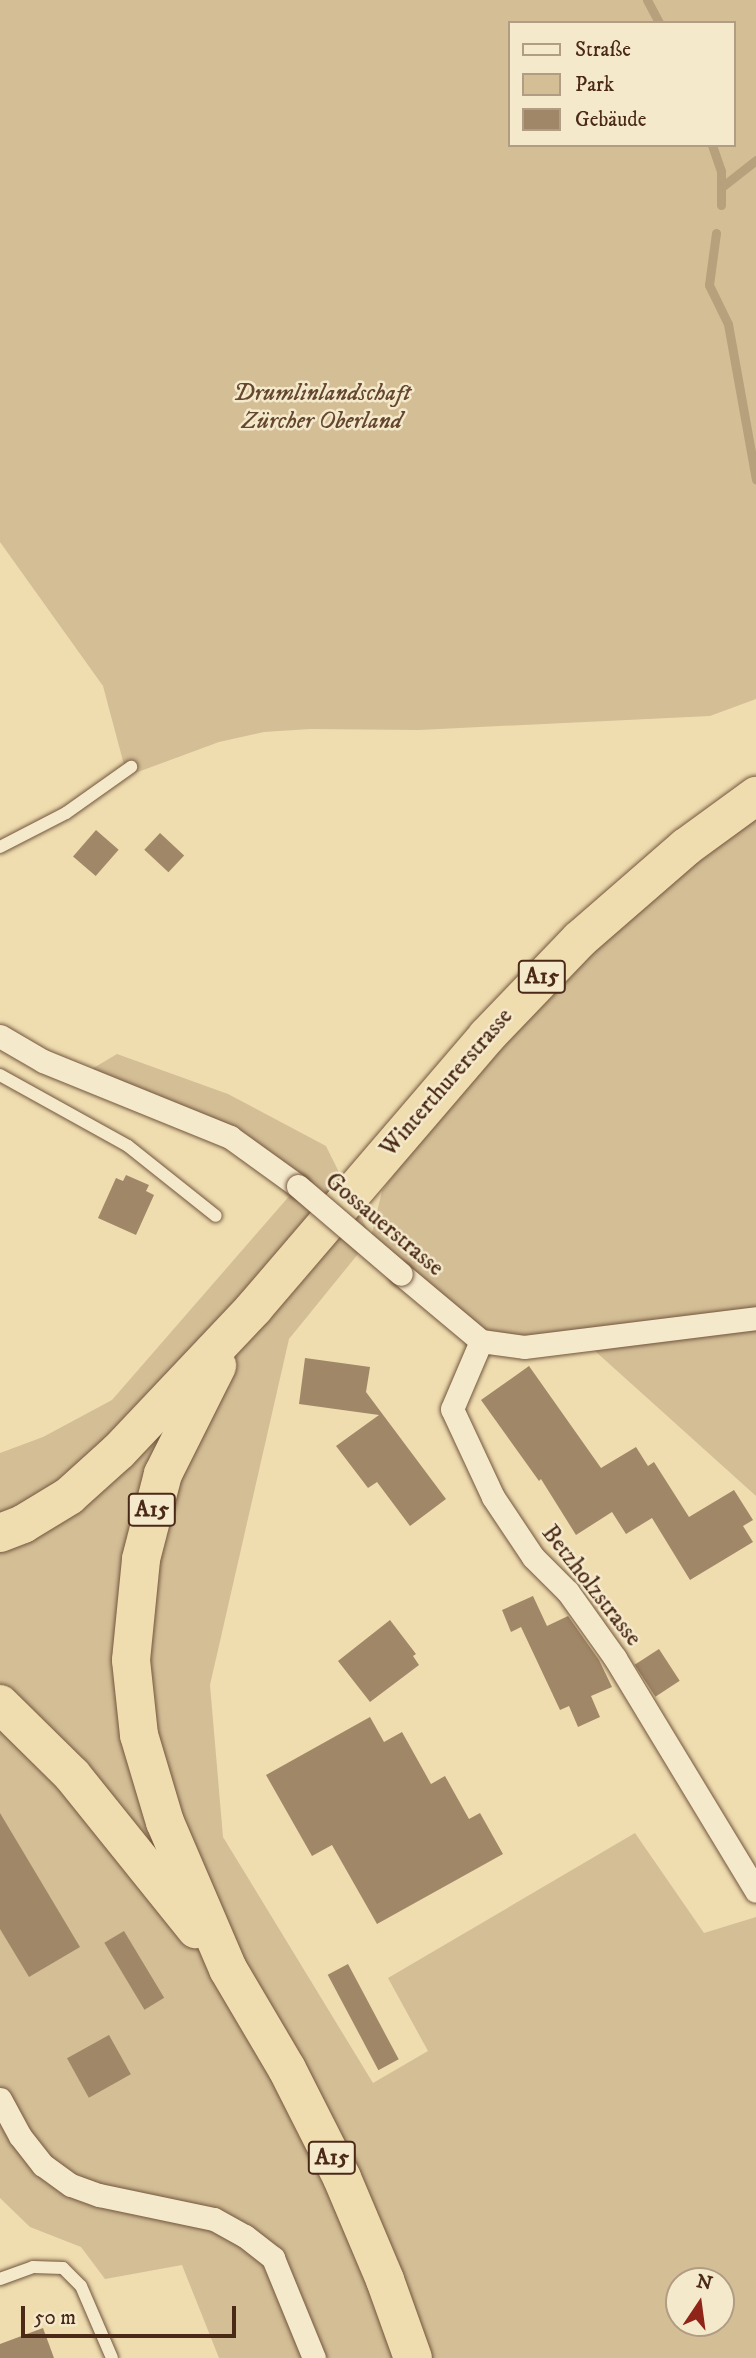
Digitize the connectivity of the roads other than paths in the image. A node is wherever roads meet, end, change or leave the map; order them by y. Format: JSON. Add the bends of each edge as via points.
{"nodes":[{"id":1,"x":131,"y":767,"type":"dead end"},
{"id":2,"x":756,"y":796,"type":"edge"},
{"id":3,"x":0,"y":847,"type":"edge"},
{"id":4,"x":0,"y":1036,"type":"edge"},
{"id":5,"x":0,"y":1075,"type":"edge"},
{"id":6,"x":216,"y":1216,"type":"dead end"},
{"id":7,"x":254,"y":1308,"type":"junction"},
{"id":8,"x":756,"y":1318,"type":"edge"},
{"id":9,"x":481,"y":1341,"type":"junction"},
{"id":10,"x":11,"y":1529,"type":"edge"},
{"id":11,"x":0,"y":1704,"type":"edge"},
{"id":12,"x":756,"y":1891,"type":"edge"},
{"id":13,"x":228,"y":1969,"type":"junction"},
{"id":14,"x":0,"y":2099,"type":"edge"},
{"id":15,"x":0,"y":2279,"type":"edge"},
{"id":16,"x":112,"y":2358,"type":"edge"},
{"id":17,"x":314,"y":2358,"type":"edge"},
{"id":18,"x":413,"y":2358,"type":"edge"}],
"edges":[{"from":1,"to":3,"type":"lane","via":[[66,813]]},
{"from":2,"to":7,"type":"highway","name":"Winterthurerstrasse","number":"A15","via":[[638,886],[519,1000]]},
{"from":4,"to":9,"type":"street","name":"Gossauerstrasse","bridge":true,"via":[[43,1061],[230,1137],[298,1186]]},
{"from":5,"to":6,"type":"lane","via":[[128,1146]]},
{"from":7,"to":10,"type":"highway","number":"A15","via":[[105,1465],[69,1496]]},
{"from":7,"to":13,"type":"highway","number":"A15","via":[[190,1415],[154,1502],[141,1559],[132,1636],[139,1735],[165,1822]]},
{"from":8,"to":9,"type":"street","via":[[524,1347]]},
{"from":9,"to":12,"type":"street","name":"Betzholzstrasse","via":[[452,1409],[493,1497],[533,1557],[568,1592],[615,1658]]},
{"from":11,"to":13,"type":"highway","number":"A15","via":[[72,1775]]},
{"from":13,"to":18,"type":"highway","number":"A15","via":[[287,2069],[342,2178]]},
{"from":14,"to":17,"type":"street","via":[[43,2165],[71,2185],[214,2219],[273,2258]]},
{"from":15,"to":16,"type":"lane","via":[[33,2267],[63,2268],[81,2286]]}]}
